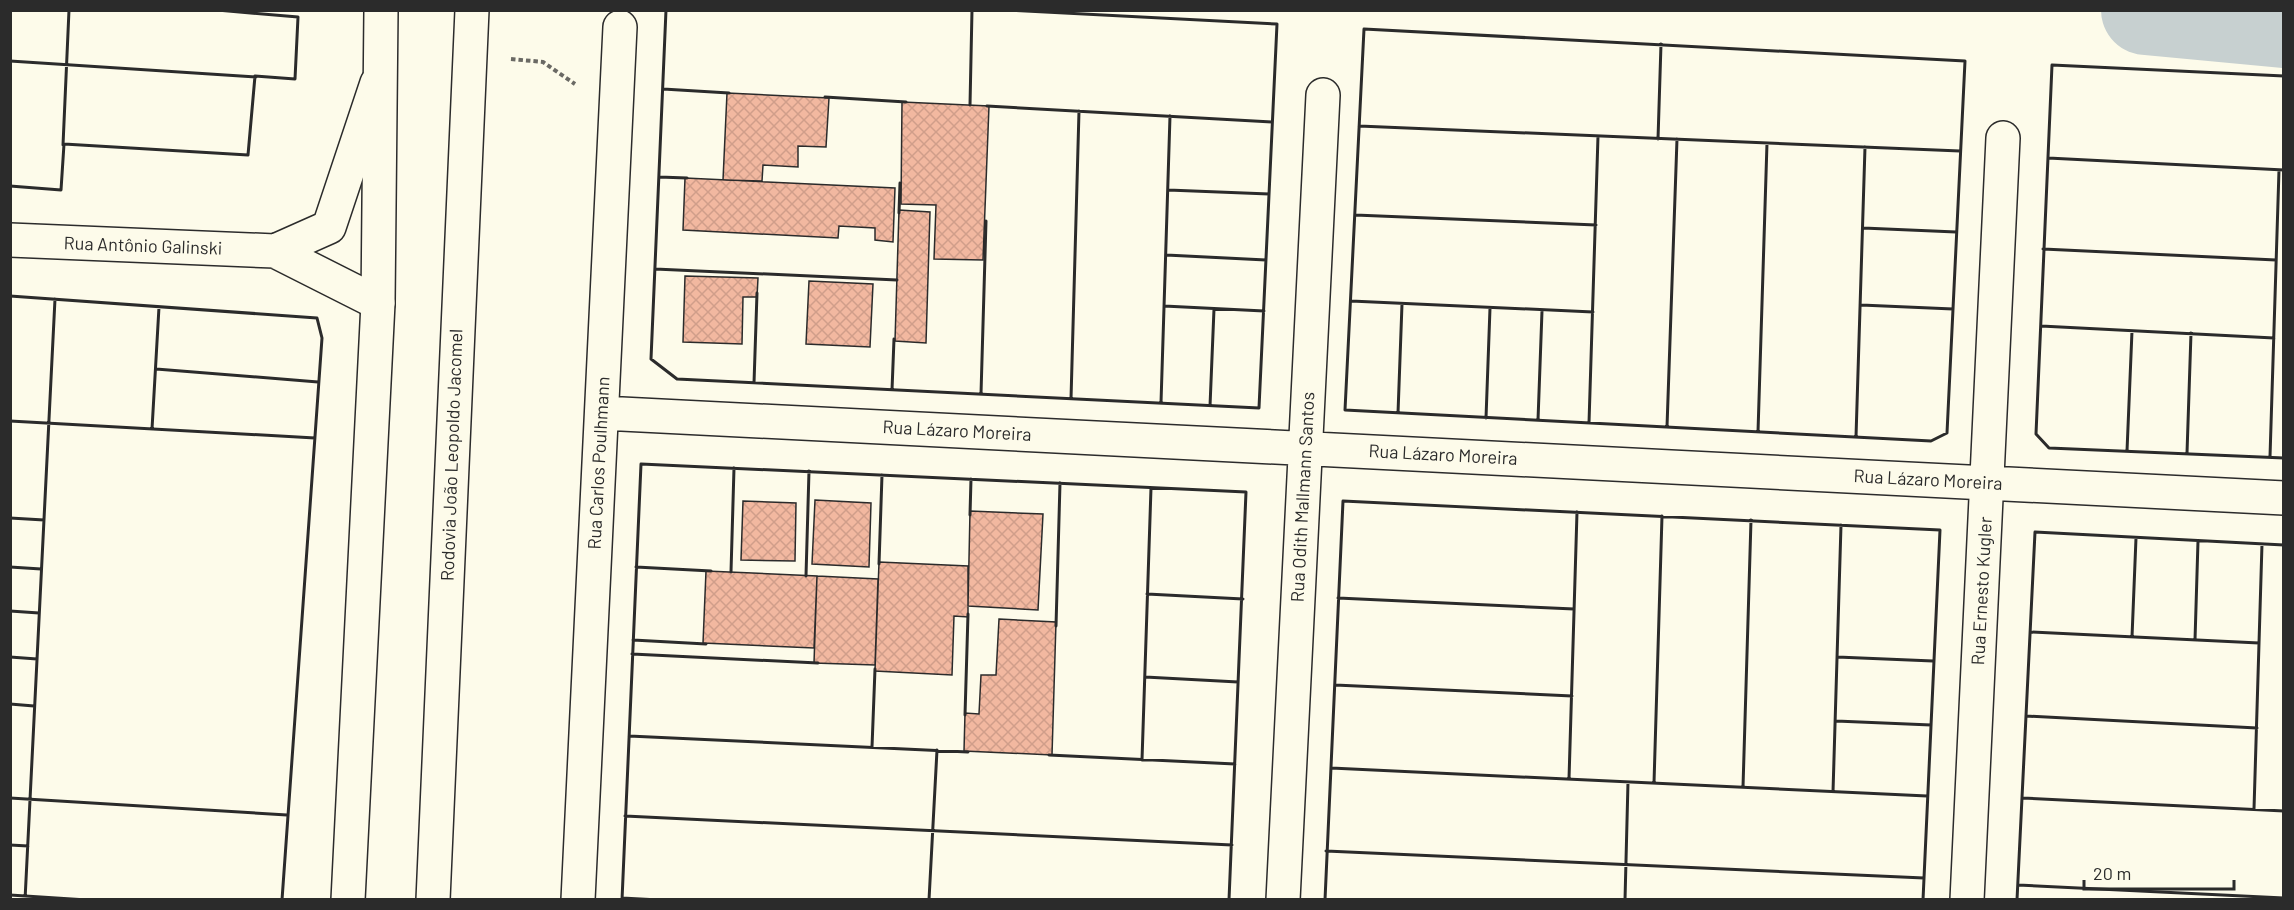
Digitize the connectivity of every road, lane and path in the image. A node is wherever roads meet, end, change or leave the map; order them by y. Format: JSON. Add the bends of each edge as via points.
{"nodes":[{"id":1,"x":381,"y":10,"type":"edge"},
{"id":2,"x":472,"y":10,"type":"edge"},
{"id":3,"x":620,"y":27,"type":"dead end"},
{"id":4,"x":470,"y":55,"type":"junction"},
{"id":5,"x":379,"y":77,"type":"junction"},
{"id":6,"x":578,"y":87,"type":"dead end"},
{"id":7,"x":1323,"y":95,"type":"dead end"},
{"id":8,"x":2003,"y":138,"type":"dead end"},
{"id":9,"x":10,"y":240,"type":"edge"},
{"id":10,"x":275,"y":251,"type":"junction"},
{"id":11,"x":378,"y":303,"type":"junction"},
{"id":12,"x":602,"y":413,"type":"junction"},
{"id":13,"x":1306,"y":448,"type":"junction"},
{"id":14,"x":1987,"y":483,"type":"junction"},
{"id":15,"x":2283,"y":498,"type":"edge"},
{"id":16,"x":348,"y":900,"type":"edge"},
{"id":17,"x":433,"y":900,"type":"edge"},
{"id":18,"x":578,"y":900,"type":"edge"},
{"id":19,"x":1283,"y":900,"type":"edge"},
{"id":20,"x":1967,"y":900,"type":"edge"}],
"edges":[{"from":1,"to":5,"type":"main road"},
{"from":2,"to":4,"type":"main road","name":"Rodovia João Leopoldo Jacomel"},
{"from":3,"to":12,"type":"main road","name":"Rua Carlos Poulhmann"},
{"from":4,"to":6,"type":"path","via":[[543,62]]},
{"from":4,"to":17,"type":"main road","name":"Rodovia João Leopoldo Jacomel"},
{"from":5,"to":10,"type":"main road","name":"Rua Antônio Galinski","via":[[329,227]]},
{"from":5,"to":11,"type":"main road"},
{"from":7,"to":13,"type":"main road","name":"Rua Odith Mallmann Santos"},
{"from":8,"to":14,"type":"main road","name":"Rua Ernesto Kugler"},
{"from":9,"to":10,"type":"main road","name":"Rua Antônio Galinski"},
{"from":10,"to":11,"type":"main road","name":"Rua Antônio Galinski"},
{"from":11,"to":16,"type":"main road"},
{"from":12,"to":13,"type":"main road","name":"Rua Lázaro Moreira"},
{"from":12,"to":18,"type":"main road","name":"Rua Carlos Poulhmann"},
{"from":13,"to":14,"type":"main road","name":"Rua Lázaro Moreira"},
{"from":13,"to":19,"type":"main road","name":"Rua Odith Mallmann Santos"},
{"from":14,"to":15,"type":"main road","name":"Rua Lázaro Moreira"},
{"from":14,"to":20,"type":"main road","name":"Rua Ernesto Kugler"}]}
